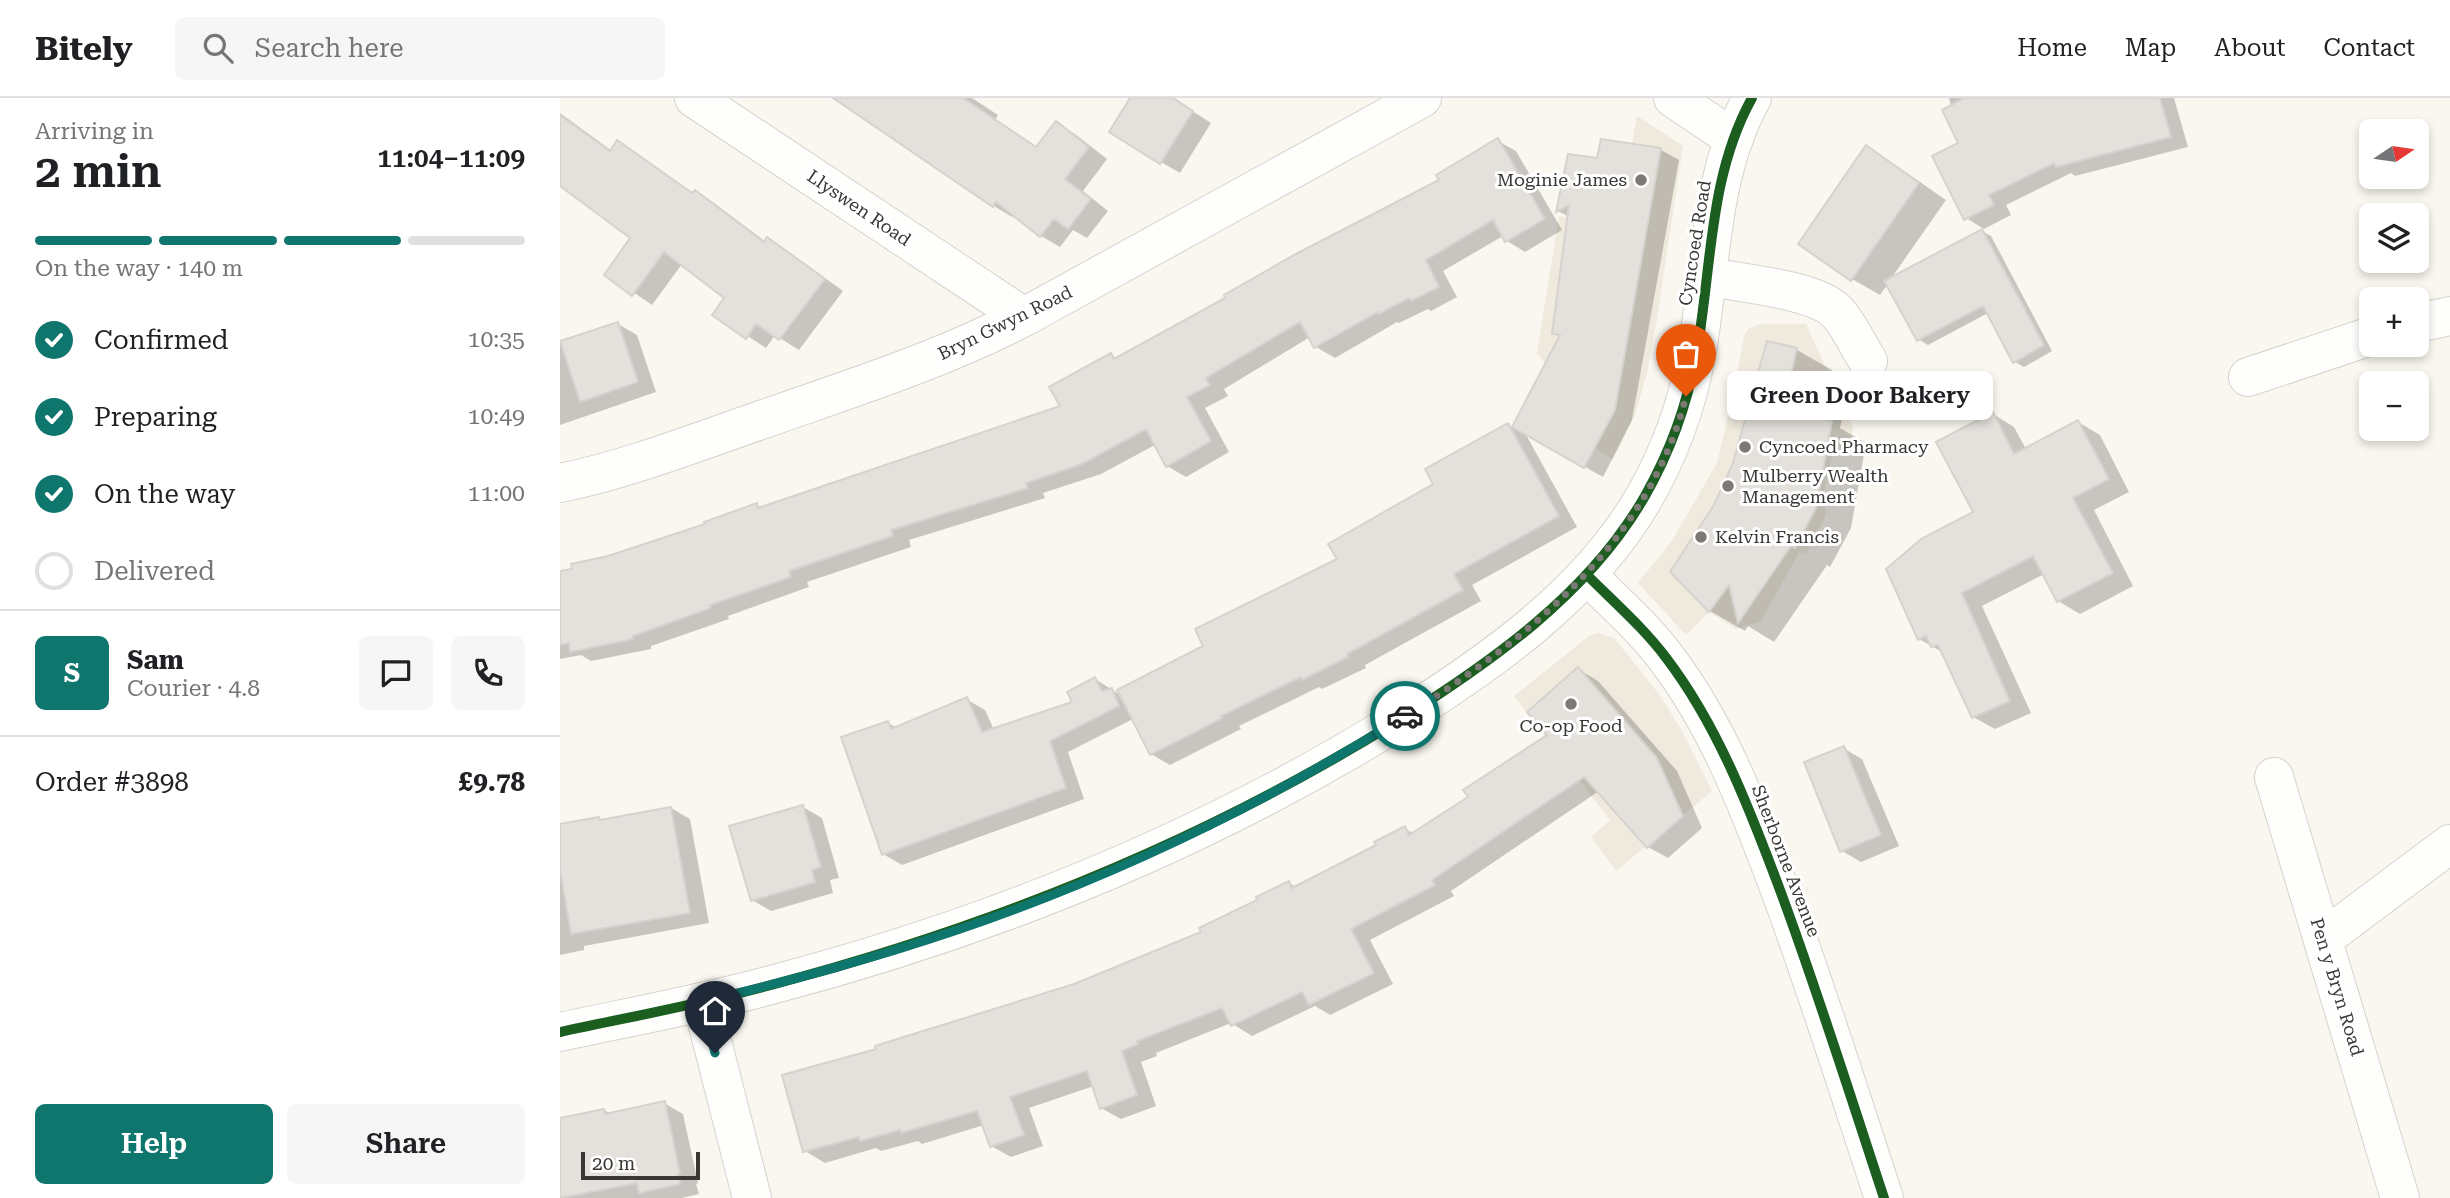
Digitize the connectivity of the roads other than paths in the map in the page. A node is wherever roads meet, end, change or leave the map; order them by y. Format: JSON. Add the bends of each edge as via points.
{"nodes":[{"id":1,"x":694,"y":98,"type":"edge"},
{"id":2,"x":1422,"y":98,"type":"edge"},
{"id":3,"x":1673,"y":98,"type":"edge"},
{"id":4,"x":1752,"y":98,"type":"edge"},
{"id":5,"x":1734,"y":139,"type":"junction"},
{"id":6,"x":1706,"y":276,"type":"junction"},
{"id":7,"x":2450,"y":316,"type":"edge"},
{"id":8,"x":1024,"y":317,"type":"junction"},
{"id":9,"x":2429,"y":320,"type":"edge"},
{"id":10,"x":2359,"y":340,"type":"edge"},
{"id":11,"x":1868,"y":361,"type":"dead end"},
{"id":12,"x":2248,"y":377,"type":"dead end"},
{"id":13,"x":560,"y":483,"type":"edge"},
{"id":14,"x":1587,"y":575,"type":"junction"},
{"id":15,"x":2274,"y":777,"type":"dead end"},
{"id":16,"x":2450,"y":844,"type":"edge"},
{"id":17,"x":2323,"y":939,"type":"junction"},
{"id":18,"x":702,"y":1002,"type":"junction"},
{"id":19,"x":560,"y":1032,"type":"edge"},
{"id":20,"x":752,"y":1198,"type":"edge"},
{"id":21,"x":1884,"y":1198,"type":"edge"},
{"id":22,"x":2400,"y":1198,"type":"edge"}],
"edges":[{"from":1,"to":8,"type":"street","name":"Llyswen Road"},
{"from":2,"to":8,"type":"street","name":"Bryn Gwyn Road"},
{"from":3,"to":5,"type":"street"},
{"from":4,"to":5,"type":"street","name":"Cyncoed Road"},
{"from":5,"to":6,"type":"street","name":"Cyncoed Road","via":[[1716,209]]},
{"from":6,"to":11,"type":"street","via":[[1825,303],[1837,312]]},
{"from":6,"to":14,"type":"street","name":"Cyncoed Road","via":[[1696,357],[1669,449],[1645,496]]},
{"from":7,"to":9,"type":"street"},
{"from":8,"to":13,"type":"street","name":"Bryn Gwyn Road","via":[[912,367]]},
{"from":10,"to":12,"type":"street"},
{"from":14,"to":18,"type":"street","name":"Cyncoed Road","via":[[1506,647],[1442,693],[1324,765],[1196,832],[1015,909],[844,964]]},
{"from":14,"to":21,"type":"street","name":"Sherborne Avenue","via":[[1667,659],[1731,769],[1807,962]]},
{"from":15,"to":17,"type":"street","name":"Pen y Bryn Road"},
{"from":16,"to":17,"type":"street"},
{"from":17,"to":22,"type":"street","name":"Pen y Bryn Road"},
{"from":18,"to":19,"type":"street","name":"Cyncoed Road"},
{"from":18,"to":20,"type":"street"}]}
